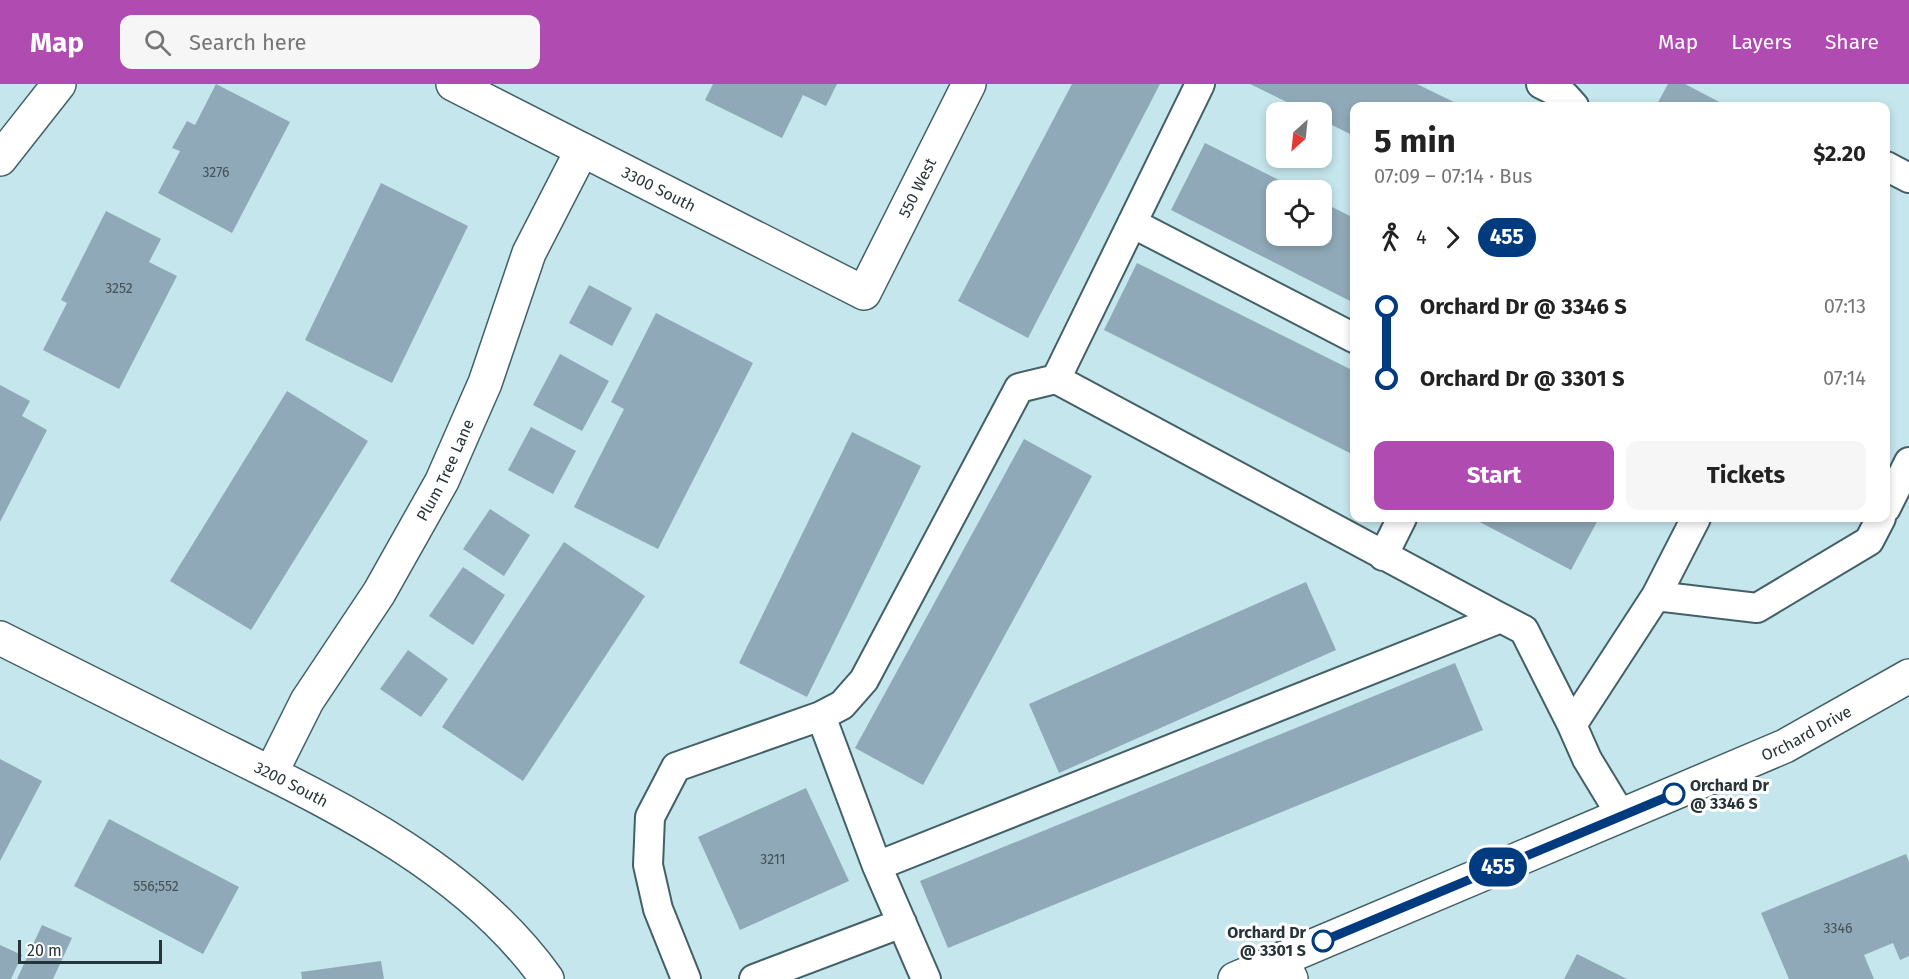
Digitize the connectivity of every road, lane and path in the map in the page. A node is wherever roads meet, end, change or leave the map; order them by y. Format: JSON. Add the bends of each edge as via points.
{"nodes":[{"id":1,"x":59,"y":84,"type":"edge"},
{"id":2,"x":453,"y":84,"type":"edge"},
{"id":3,"x":969,"y":84,"type":"edge"},
{"id":4,"x":1200,"y":84,"type":"edge"},
{"id":5,"x":1541,"y":84,"type":"edge"},
{"id":6,"x":1570,"y":102,"type":"edge"},
{"id":7,"x":582,"y":150,"type":"junction"},
{"id":8,"x":0,"y":159,"type":"edge"},
{"id":9,"x":1890,"y":168,"type":"edge"},
{"id":10,"x":1909,"y":178,"type":"edge"},
{"id":11,"x":1132,"y":223,"type":"junction"},
{"id":12,"x":864,"y":293,"type":"joint"},
{"id":13,"x":1350,"y":336,"type":"edge"},
{"id":14,"x":1056,"y":379,"type":"junction"},
{"id":15,"x":1909,"y":462,"type":"edge"},
{"id":16,"x":1890,"y":500,"type":"edge"},
{"id":17,"x":1400,"y":522,"type":"edge"},
{"id":18,"x":1694,"y":522,"type":"edge"},
{"id":19,"x":1879,"y":522,"type":"edge"},
{"id":20,"x":1383,"y":556,"type":"junction"},
{"id":21,"x":1656,"y":596,"type":"junction"},
{"id":22,"x":1501,"y":618,"type":"junction"},
{"id":23,"x":0,"y":638,"type":"edge"},
{"id":24,"x":1909,"y":676,"type":"edge"},
{"id":25,"x":821,"y":716,"type":"junction"},
{"id":26,"x":1572,"y":725,"type":"junction"},
{"id":27,"x":271,"y":773,"type":"junction"},
{"id":28,"x":1621,"y":815,"type":"junction"},
{"id":29,"x":877,"y":866,"type":"junction"},
{"id":30,"x":902,"y":923,"type":"junction"},
{"id":31,"x":1286,"y":969,"type":"edge"},
{"id":32,"x":547,"y":979,"type":"edge"},
{"id":33,"x":686,"y":979,"type":"edge"},
{"id":34,"x":754,"y":979,"type":"edge"},
{"id":35,"x":926,"y":979,"type":"edge"},
{"id":36,"x":1235,"y":979,"type":"edge"}],
"edges":[{"from":1,"to":8,"type":"street"},
{"from":2,"to":7,"type":"street","name":"3300 South"},
{"from":3,"to":12,"type":"street","name":"550 West"},
{"from":4,"to":11,"type":"lane"},
{"from":5,"to":6,"type":"lane"},
{"from":7,"to":12,"type":"street","name":"3300 South"},
{"from":7,"to":27,"type":"street","name":"Plum Tree Lane","via":[[529,253],[485,383],[442,481],[379,593],[307,701]]},
{"from":9,"to":10,"type":"lane"},
{"from":11,"to":13,"type":"lane"},
{"from":11,"to":14,"type":"lane"},
{"from":14,"to":20,"type":"lane"},
{"from":14,"to":25,"type":"lane","via":[[1019,388],[864,680],[842,705]]},
{"from":15,"to":16,"type":"lane"},
{"from":17,"to":20,"type":"lane"},
{"from":18,"to":21,"type":"lane"},
{"from":19,"to":21,"type":"lane","via":[[1869,541],[1756,608]]},
{"from":20,"to":22,"type":"lane"},
{"from":21,"to":26,"type":"lane"},
{"from":22,"to":26,"type":"lane","via":[[1524,630]]},
{"from":22,"to":29,"type":"lane"},
{"from":23,"to":27,"type":"street","name":"3200 South"},
{"from":24,"to":28,"type":"street","name":"Orchard Drive","via":[[1785,746]]},
{"from":25,"to":29,"type":"lane"},
{"from":25,"to":33,"type":"lane","via":[[676,767],[651,817],[648,865],[658,909]]},
{"from":26,"to":28,"type":"lane","via":[[1587,759]]},
{"from":27,"to":32,"type":"street","name":"3200 South","via":[[426,863],[496,921]]},
{"from":28,"to":31,"type":"street","name":"Orchard Drive"},
{"from":29,"to":30,"type":"lane"},
{"from":30,"to":34,"type":"lane"},
{"from":30,"to":35,"type":"lane"},
{"from":31,"to":36,"type":"street","name":"Orchard Drive"}]}
